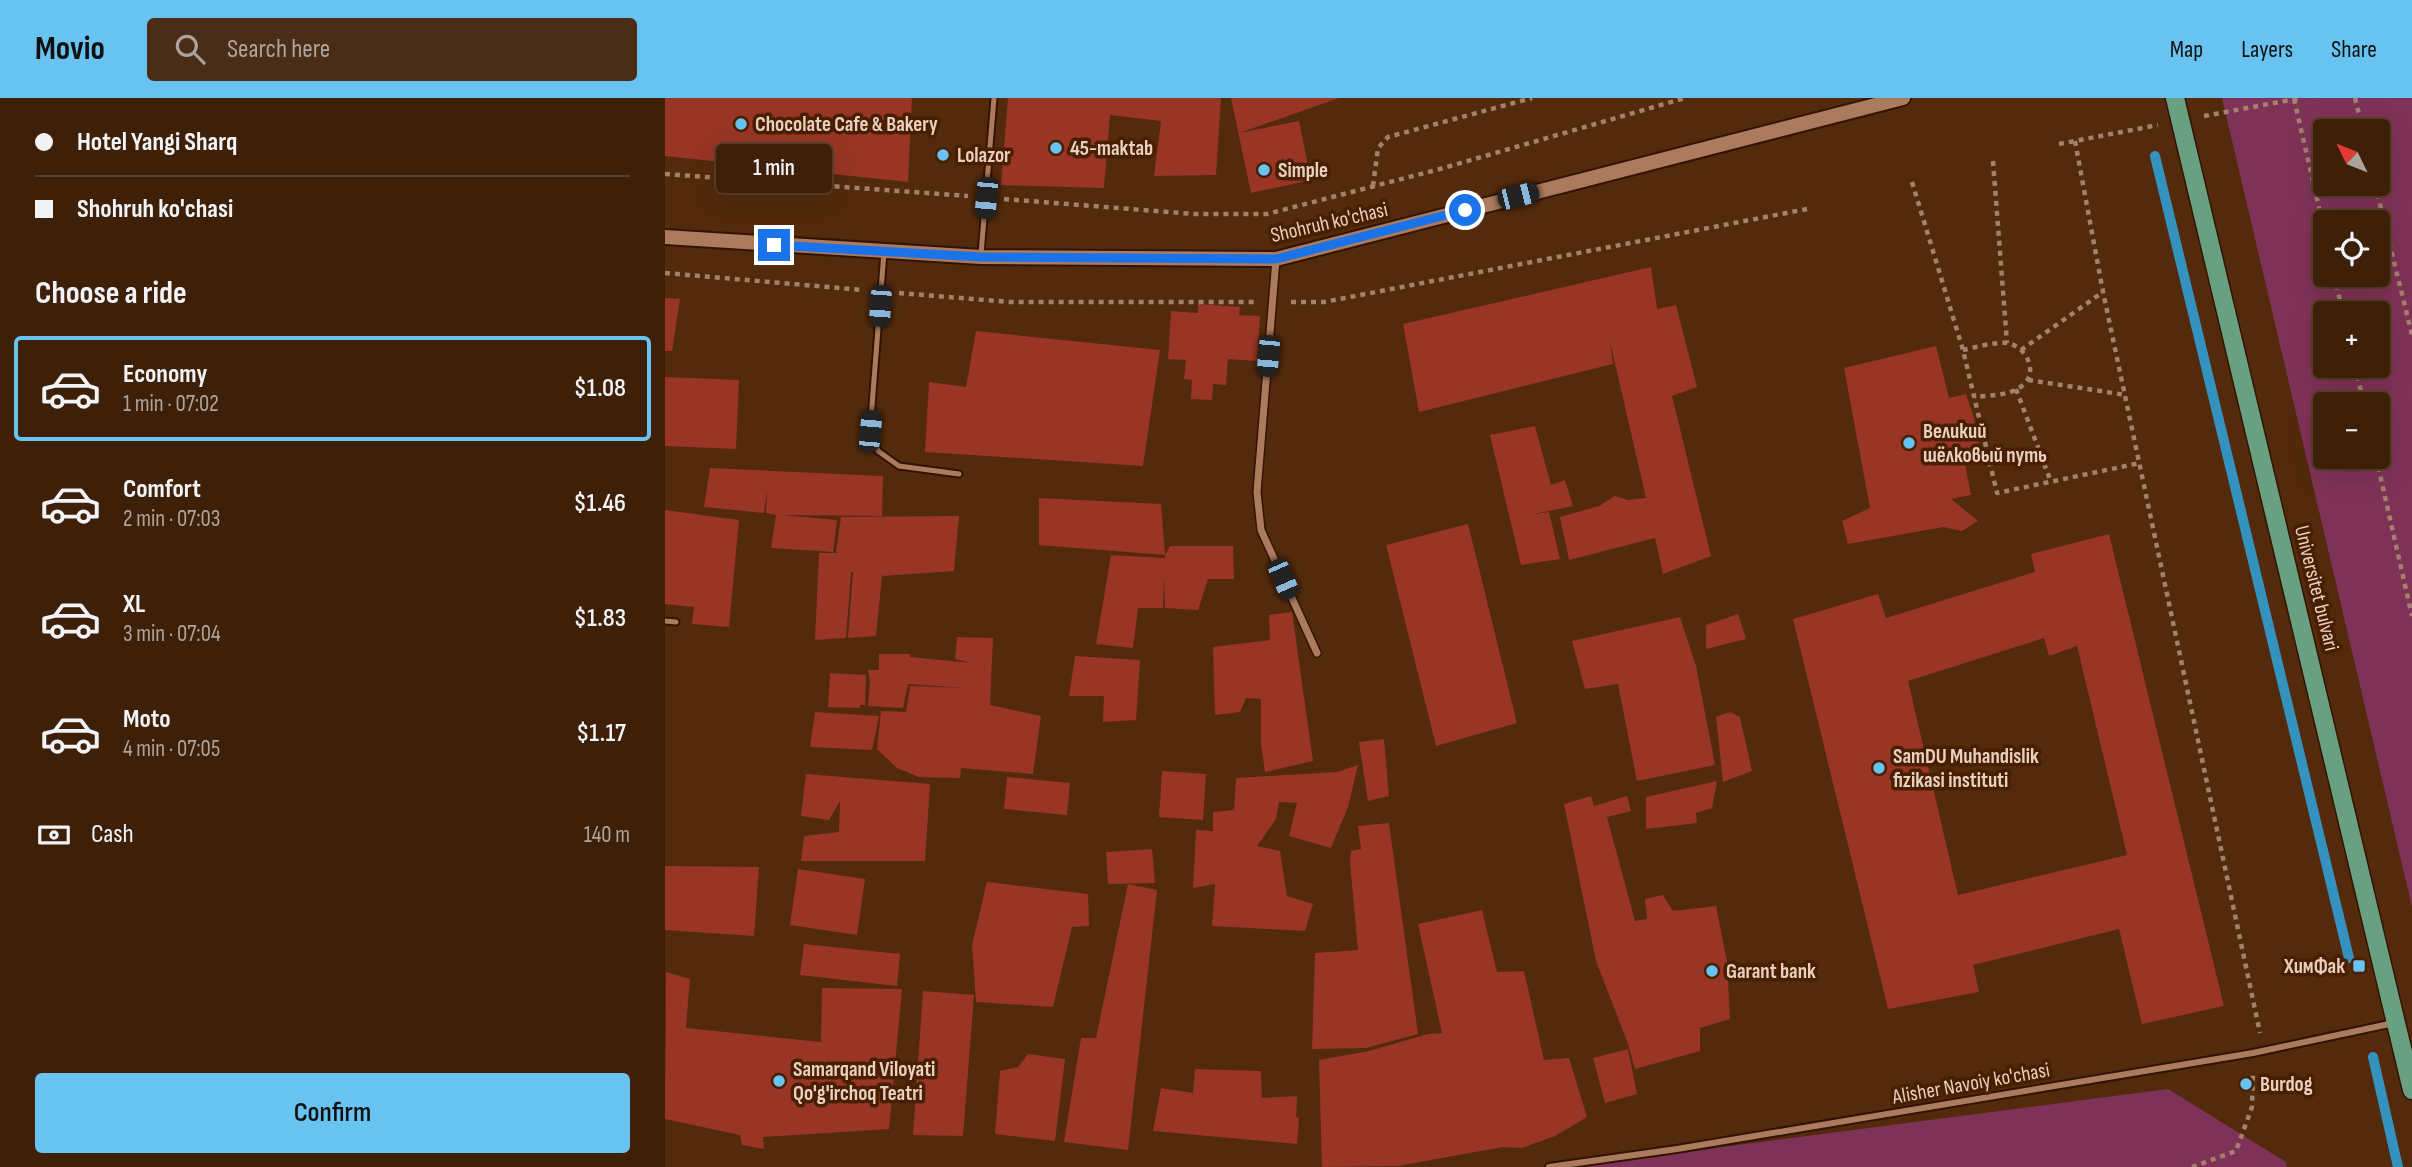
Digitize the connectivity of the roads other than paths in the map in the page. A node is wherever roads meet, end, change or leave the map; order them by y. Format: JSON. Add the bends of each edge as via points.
{"nodes":[{"id":1,"x":995,"y":98,"type":"edge"},
{"id":2,"x":1903,"y":98,"type":"edge"},
{"id":3,"x":2175,"y":98,"type":"edge"},
{"id":4,"x":1867,"y":102,"type":"edge"},
{"id":5,"x":665,"y":237,"type":"edge"},
{"id":6,"x":884,"y":253,"type":"junction"},
{"id":7,"x":981,"y":257,"type":"junction"},
{"id":8,"x":1276,"y":259,"type":"junction"},
{"id":9,"x":959,"y":474,"type":"dead end"},
{"id":10,"x":665,"y":621,"type":"edge"},
{"id":11,"x":676,"y":622,"type":"dead end"},
{"id":12,"x":1317,"y":653,"type":"dead end"},
{"id":13,"x":2396,"y":1023,"type":"junction"},
{"id":14,"x":2412,"y":1090,"type":"edge"},
{"id":15,"x":1549,"y":1167,"type":"edge"}],
"edges":[{"from":1,"to":7,"type":"lane"},
{"from":2,"to":4,"type":"main road","name":"Shohruh ko'chasi"},
{"from":3,"to":13,"type":"main road","name":"Universitet bulvari"},
{"from":4,"to":8,"type":"main road","name":"Shohruh ko'chasi"},
{"from":5,"to":6,"type":"main road","name":"Shohruh ko'chasi"},
{"from":6,"to":7,"type":"main road","name":"Shohruh ko'chasi"},
{"from":6,"to":9,"type":"lane","via":[[870,431],[878,451],[899,466]]},
{"from":7,"to":8,"type":"main road","name":"Shohruh ko'chasi"},
{"from":8,"to":12,"type":"street","via":[[1257,492],[1261,530]]},
{"from":10,"to":11,"type":"lane"},
{"from":13,"to":14,"type":"main road","name":"Universitet bulvari"},
{"from":13,"to":15,"type":"street","name":"Alisher Navoiy ko'chasi","via":[[2253,1053]]}]}
